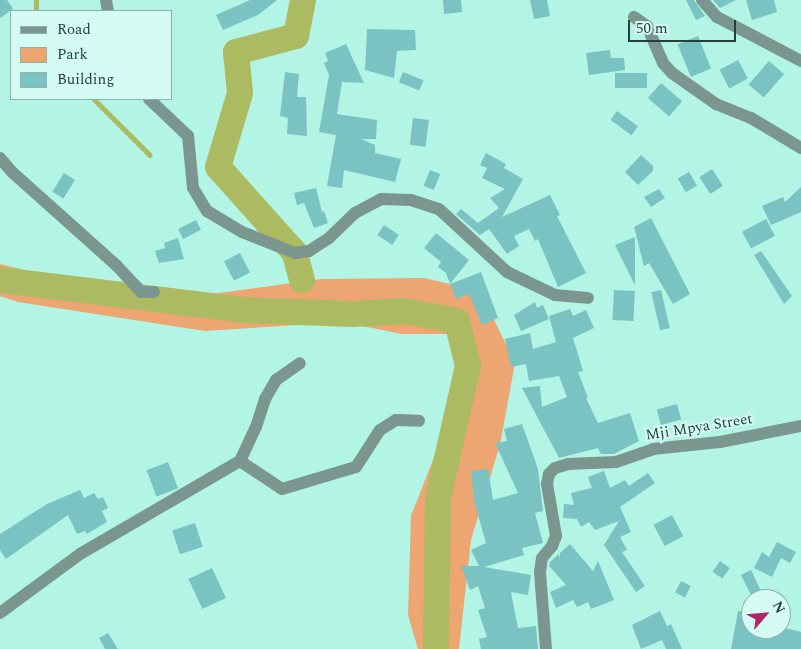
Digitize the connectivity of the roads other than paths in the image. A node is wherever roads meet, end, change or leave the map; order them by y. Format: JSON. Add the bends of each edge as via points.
{"nodes":[{"id":1,"x":702,"y":0,"type":"edge"},
{"id":2,"x":634,"y":17,"type":"dead end"},
{"id":3,"x":801,"y":61,"type":"edge"},
{"id":4,"x":150,"y":100,"type":"edge"},
{"id":5,"x":801,"y":148,"type":"edge"},
{"id":6,"x":0,"y":158,"type":"edge"},
{"id":7,"x":154,"y":292,"type":"dead end"},
{"id":8,"x":588,"y":298,"type":"dead end"},
{"id":9,"x":300,"y":363,"type":"dead end"},
{"id":10,"x":419,"y":421,"type":"dead end"},
{"id":11,"x":801,"y":426,"type":"edge"},
{"id":12,"x":240,"y":461,"type":"junction"},
{"id":13,"x":0,"y":613,"type":"edge"},
{"id":14,"x":546,"y":649,"type":"edge"}],
"edges":[{"from":1,"to":3,"type":"street","via":[[717,17]]},
{"from":2,"to":5,"type":"street","via":[[647,26],[663,63],[672,73],[716,104],[750,118]]},
{"from":4,"to":8,"type":"street","via":[[188,136],[193,188],[208,211],[226,225],[295,253],[309,251],[330,238],[355,213],[381,199],[412,200],[439,209],[507,272],[555,294]]},
{"from":6,"to":7,"type":"street","via":[[138,289]]},
{"from":9,"to":12,"type":"street","via":[[276,380]]},
{"from":10,"to":12,"type":"street","via":[[396,420],[380,430],[356,467],[282,489]]},
{"from":11,"to":14,"type":"street","name":"Mji Mpya Street","via":[[720,442],[653,449],[616,462],[568,464],[555,468],[546,484],[556,536],[542,558],[540,572]]},
{"from":12,"to":13,"type":"street","via":[[80,554]]}]}
